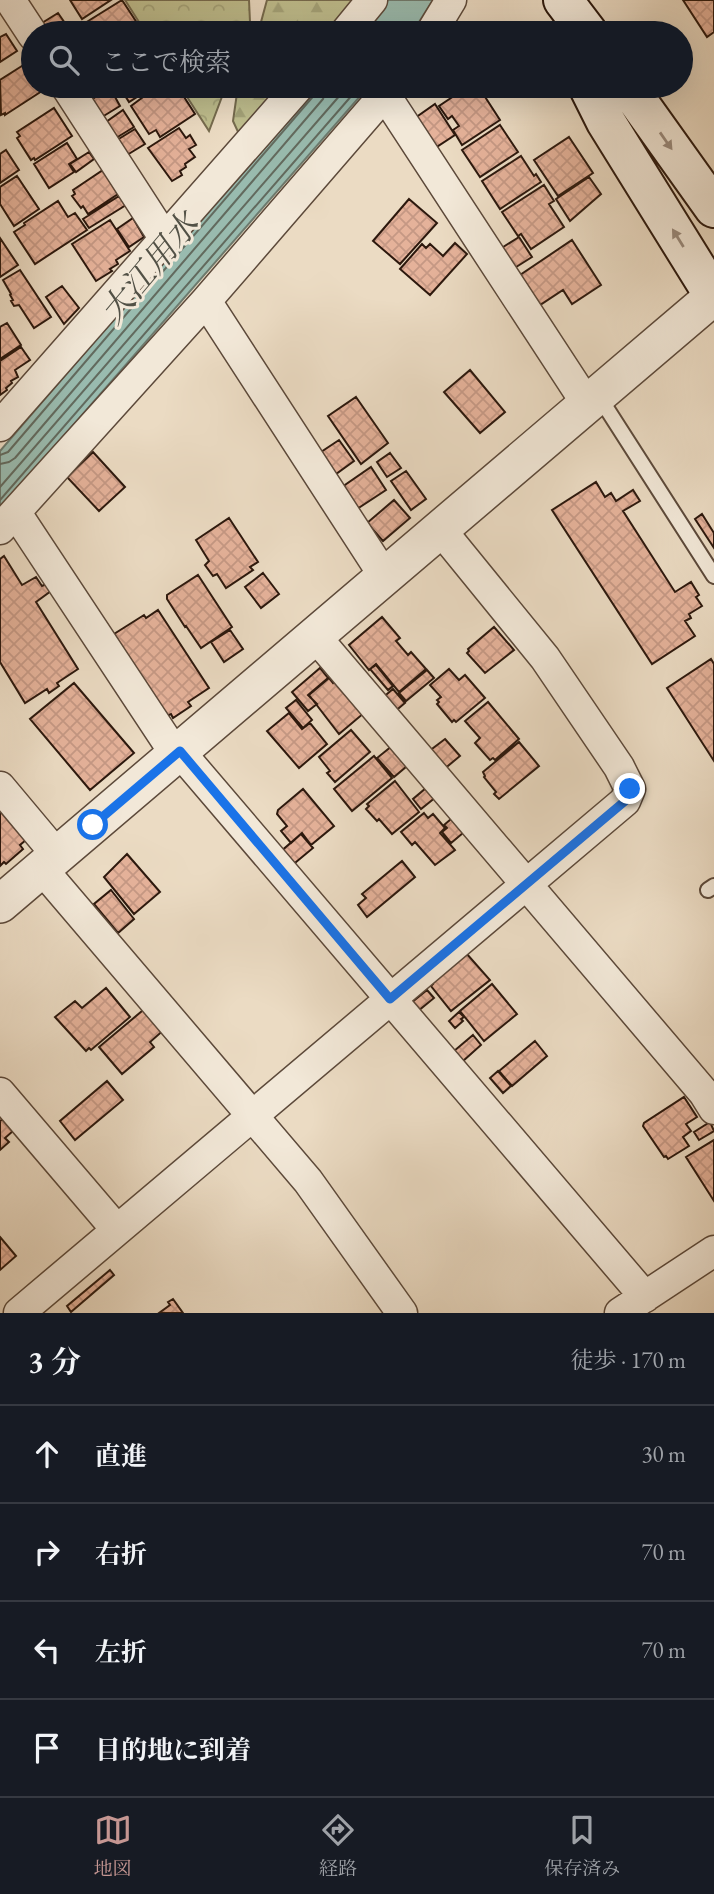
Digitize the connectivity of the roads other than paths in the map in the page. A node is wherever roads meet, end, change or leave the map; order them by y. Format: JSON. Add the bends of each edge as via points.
{"nodes":[{"id":1,"x":10,"y":0,"type":"edge"},
{"id":2,"x":372,"y":0,"type":"edge"},
{"id":3,"x":451,"y":0,"type":"edge"},
{"id":4,"x":547,"y":0,"type":"edge"},
{"id":5,"x":563,"y":0,"type":"edge"},
{"id":6,"x":24,"y":21,"type":"edge"},
{"id":7,"x":355,"y":21,"type":"edge"},
{"id":8,"x":438,"y":21,"type":"edge"},
{"id":9,"x":557,"y":21,"type":"edge"},
{"id":10,"x":578,"y":21,"type":"edge"},
{"id":11,"x":74,"y":98,"type":"edge"},
{"id":12,"x":288,"y":98,"type":"edge"},
{"id":13,"x":381,"y":98,"type":"edge"},
{"id":14,"x":393,"y":98,"type":"edge"},
{"id":15,"x":594,"y":98,"type":"edge"},
{"id":16,"x":636,"y":98,"type":"edge"},
{"id":17,"x":714,"y":208,"type":"edge"},
{"id":18,"x":165,"y":239,"type":"junction"},
{"id":19,"x":714,"y":296,"type":"edge"},
{"id":20,"x":206,"y":301,"type":"junction"},
{"id":21,"x":592,"y":399,"type":"junction"},
{"id":22,"x":0,"y":426,"type":"edge"},
{"id":23,"x":8,"y":521,"type":"edge"},
{"id":24,"x":440,"y":529,"type":"junction"},
{"id":25,"x":714,"y":576,"type":"edge"},
{"id":26,"x":385,"y":577,"type":"junction"},
{"id":27,"x":315,"y":636,"type":"junction"},
{"id":28,"x":178,"y":753,"type":"junction"},
{"id":29,"x":0,"y":787,"type":"edge"},
{"id":30,"x":50,"y":862,"type":"junction"},
{"id":31,"x":526,"y":885,"type":"junction"},
{"id":32,"x":0,"y":904,"type":"edge"},
{"id":33,"x":390,"y":999,"type":"junction"},
{"id":34,"x":0,"y":1093,"type":"edge"},
{"id":35,"x":714,"y":1109,"type":"edge"},
{"id":36,"x":254,"y":1115,"type":"junction"},
{"id":37,"x":117,"y":1230,"type":"junction"},
{"id":38,"x":712,"y":1258,"type":"edge"},
{"id":39,"x":645,"y":1297,"type":"junction"},
{"id":40,"x":19,"y":1313,"type":"edge"},
{"id":41,"x":402,"y":1313,"type":"edge"},
{"id":42,"x":620,"y":1313,"type":"edge"}],
"edges":[{"from":1,"to":6,"type":"street"},
{"from":2,"to":7,"type":"street"},
{"from":3,"to":8,"type":"street"},
{"from":4,"to":9,"type":"main road"},
{"from":5,"to":10,"type":"main road"},
{"from":11,"to":18,"type":"street"},
{"from":12,"to":18,"type":"street"},
{"from":13,"to":20,"type":"street"},
{"from":14,"to":21,"type":"street"},
{"from":19,"to":15,"type":"main road","one_way":true},
{"from":16,"to":17,"type":"main road","one_way":true},
{"from":18,"to":22,"type":"street"},
{"from":19,"to":21,"type":"street"},
{"from":20,"to":23,"type":"street"},
{"from":20,"to":26,"type":"street"},
{"from":21,"to":24,"type":"street"},
{"from":21,"to":25,"type":"lane"},
{"from":23,"to":28,"type":"street"},
{"from":24,"to":26,"type":"street"},
{"from":24,"to":31,"type":"street","via":[[545,657],[630,789],[625,801]]},
{"from":26,"to":27,"type":"street"},
{"from":27,"to":28,"type":"street"},
{"from":27,"to":31,"type":"street"},
{"from":28,"to":30,"type":"street"},
{"from":28,"to":33,"type":"street"},
{"from":29,"to":30,"type":"street"},
{"from":30,"to":32,"type":"street"},
{"from":30,"to":36,"type":"street"},
{"from":31,"to":33,"type":"street"},
{"from":31,"to":35,"type":"street"},
{"from":33,"to":36,"type":"street"},
{"from":33,"to":39,"type":"street"},
{"from":34,"to":37,"type":"street"},
{"from":36,"to":37,"type":"street"},
{"from":36,"to":41,"type":"street","via":[[308,1181]]},
{"from":37,"to":40,"type":"street"},
{"from":38,"to":39,"type":"street"},
{"from":39,"to":42,"type":"street"}]}
